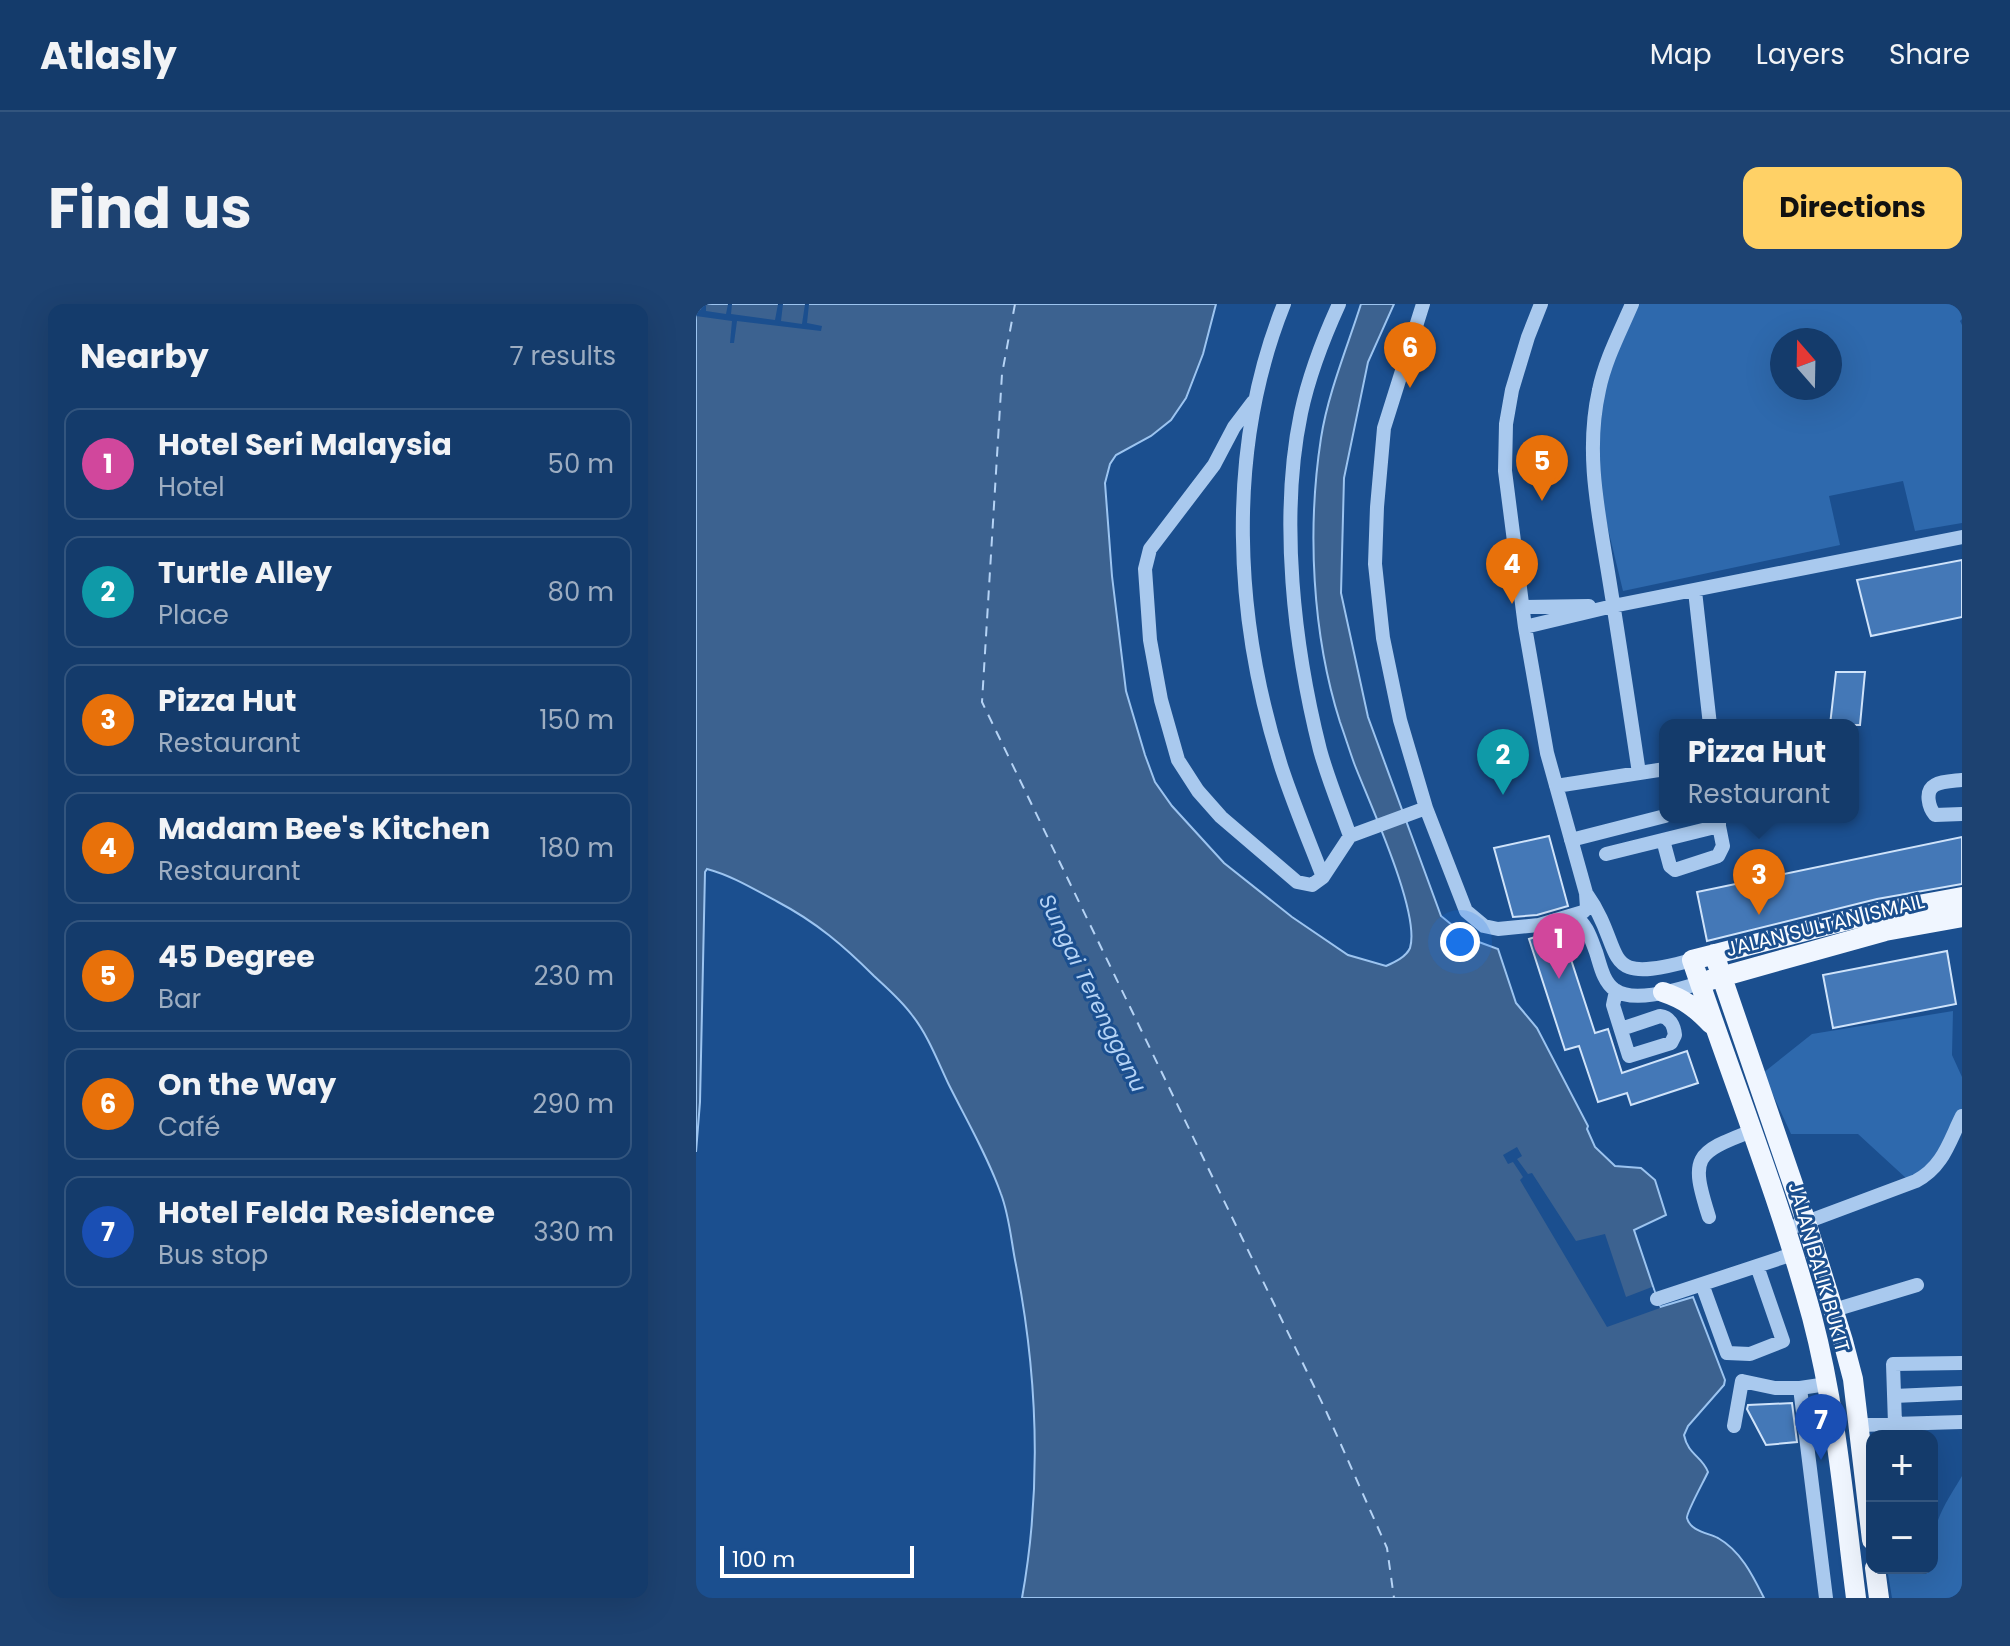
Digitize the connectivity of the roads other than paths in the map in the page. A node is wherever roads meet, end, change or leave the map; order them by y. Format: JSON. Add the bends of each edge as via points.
{"nodes":[{"id":1,"x":1284,"y":304,"type":"edge"},
{"id":2,"x":1339,"y":304,"type":"edge"},
{"id":3,"x":1423,"y":304,"type":"edge"},
{"id":4,"x":1541,"y":304,"type":"edge"},
{"id":5,"x":1632,"y":304,"type":"edge"},
{"id":6,"x":1254,"y":400,"type":"junction"},
{"id":7,"x":1962,"y":537,"type":"edge"},
{"id":8,"x":1695,"y":591,"type":"junction"},
{"id":9,"x":1613,"y":606,"type":"junction"},
{"id":10,"x":1523,"y":607,"type":"junction"},
{"id":11,"x":1525,"y":627,"type":"junction"},
{"id":12,"x":1709,"y":719,"type":"edge"},
{"id":13,"x":1659,"y":770,"type":"edge"},
{"id":14,"x":1639,"y":773,"type":"junction"},
{"id":15,"x":1962,"y":780,"type":"edge"},
{"id":16,"x":1556,"y":786,"type":"junction"},
{"id":17,"x":1426,"y":808,"type":"junction"},
{"id":18,"x":1962,"y":814,"type":"edge"},
{"id":19,"x":1659,"y":818,"type":"edge"},
{"id":20,"x":1719,"y":823,"type":"edge"},
{"id":21,"x":1699,"y":824,"type":"edge"},
{"id":22,"x":1350,"y":836,"type":"junction"},
{"id":23,"x":1571,"y":840,"type":"junction"},
{"id":24,"x":1663,"y":840,"type":"junction"},
{"id":25,"x":1606,"y":854,"type":"dead end"},
{"id":26,"x":1323,"y":877,"type":"junction"},
{"id":27,"x":1586,"y":893,"type":"junction"},
{"id":28,"x":1962,"y":897,"type":"edge"},
{"id":29,"x":1574,"y":915,"type":"junction"},
{"id":30,"x":1962,"y":917,"type":"edge"},
{"id":31,"x":1714,"y":954,"type":"junction"},
{"id":32,"x":1692,"y":960,"type":"junction"},
{"id":33,"x":1763,"y":965,"type":"junction"},
{"id":34,"x":1721,"y":977,"type":"junction"},
{"id":35,"x":1700,"y":983,"type":"junction"},
{"id":36,"x":1616,"y":991,"type":"junction"},
{"id":37,"x":1663,"y":992,"type":"junction"},
{"id":38,"x":1735,"y":1016,"type":"junction"},
{"id":39,"x":1621,"y":1029,"type":"dead end"},
{"id":40,"x":1716,"y":1030,"type":"junction"},
{"id":41,"x":1962,"y":1116,"type":"edge"},
{"id":42,"x":1752,"y":1131,"type":"junction"},
{"id":43,"x":1709,"y":1217,"type":"dead end"},
{"id":44,"x":1806,"y":1222,"type":"junction"},
{"id":45,"x":1785,"y":1230,"type":"junction"},
{"id":46,"x":1793,"y":1254,"type":"junction"},
{"id":47,"x":1757,"y":1266,"type":"junction"},
{"id":48,"x":1702,"y":1284,"type":"junction"},
{"id":49,"x":1917,"y":1285,"type":"dead end"},
{"id":50,"x":1657,"y":1299,"type":"dead end"},
{"id":51,"x":1834,"y":1310,"type":"junction"},
{"id":52,"x":1962,"y":1363,"type":"edge"},
{"id":53,"x":1827,"y":1384,"type":"junction"},
{"id":54,"x":1800,"y":1388,"type":"junction"},
{"id":55,"x":1962,"y":1393,"type":"edge"},
{"id":56,"x":1894,"y":1396,"type":"junction"},
{"id":57,"x":1832,"y":1413,"type":"junction"},
{"id":58,"x":1803,"y":1417,"type":"junction"},
{"id":59,"x":1962,"y":1422,"type":"edge"},
{"id":60,"x":1895,"y":1424,"type":"junction"},
{"id":61,"x":1859,"y":1425,"type":"junction"},
{"id":62,"x":1734,"y":1426,"type":"dead end"},
{"id":63,"x":1868,"y":1502,"type":"edge"},
{"id":64,"x":1876,"y":1574,"type":"edge"},
{"id":65,"x":1826,"y":1598,"type":"edge"},
{"id":66,"x":1856,"y":1598,"type":"edge"},
{"id":67,"x":1879,"y":1598,"type":"edge"}],
"edges":[{"from":1,"to":6,"type":"street"},
{"from":2,"to":22,"type":"street","via":[[1301,412],[1292,470],[1291,545],[1307,691],[1321,754]]},
{"from":3,"to":17,"type":"street","via":[[1384,428],[1375,564],[1400,720]]},
{"from":4,"to":10,"type":"street","via":[[1506,424],[1505,471]]},
{"from":5,"to":9,"type":"street","via":[[1604,369],[1592,433],[1595,496]]},
{"from":6,"to":26,"type":"street","via":[[1243,549],[1250,623],[1278,756]]},
{"from":6,"to":26,"type":"street","via":[[1214,465],[1150,549],[1145,569],[1150,640],[1178,760],[1198,791],[1297,882],[1312,885]]},
{"from":7,"to":8,"type":"street"},
{"from":8,"to":9,"type":"street"},
{"from":8,"to":12,"type":"street"},
{"from":9,"to":10,"type":"street"},
{"from":9,"to":11,"type":"street"},
{"from":9,"to":14,"type":"street"},
{"from":10,"to":11,"type":"street"},
{"from":11,"to":16,"type":"street"},
{"from":13,"to":14,"type":"street"},
{"from":14,"to":16,"type":"street"},
{"from":15,"to":18,"type":"street","via":[[1935,785],[1929,796],[1935,815]]},
{"from":16,"to":23,"type":"street"},
{"from":17,"to":22,"type":"street"},
{"from":17,"to":29,"type":"street","via":[[1466,911],[1484,926],[1539,925]]},
{"from":19,"to":23,"type":"street"},
{"from":20,"to":24,"type":"street","via":[[1723,846],[1718,856],[1675,870]]},
{"from":21,"to":24,"type":"street"},
{"from":22,"to":26,"type":"street"},
{"from":23,"to":27,"type":"street"},
{"from":24,"to":25,"type":"street"},
{"from":27,"to":29,"type":"street","via":[[1587,908]]},
{"from":27,"to":32,"type":"street","via":[[1599,911],[1613,952],[1628,969]]},
{"from":28,"to":31,"type":"main road","name":"JALAN SULTAN ISMAIL"},
{"from":29,"to":36,"type":"street","via":[[1588,929],[1603,974]]},
{"from":30,"to":33,"type":"main road","name":"JALAN SULTAN ISMAIL","via":[[1885,931]]},
{"from":31,"to":32,"type":"main road","name":"JALAN SULTAN ISMAIL"},
{"from":31,"to":34,"type":"main road","name":"JALAN BALIK BUKIT"},
{"from":32,"to":35,"type":"main road","name":"JALAN BALIK BUKIT"},
{"from":33,"to":34,"type":"main road","name":"JALAN SULTAN ISMAIL"},
{"from":33,"to":38,"type":"main road","via":[[1741,993]]},
{"from":34,"to":35,"type":"main road","name":"JALAN SULTAN ISMAIL"},
{"from":34,"to":38,"type":"main road","name":"JALAN BALIK BUKIT"},
{"from":35,"to":37,"type":"street"},
{"from":35,"to":40,"type":"main road","name":"JALAN BALIK BUKIT"},
{"from":36,"to":37,"type":"street","via":[[1628,996]]},
{"from":36,"to":39,"type":"street","via":[[1613,1005]]},
{"from":37,"to":40,"type":"main road","via":[[1691,1004]]},
{"from":38,"to":44,"type":"main road","name":"JALAN BALIK BUKIT"},
{"from":40,"to":42,"type":"main road","name":"JALAN BALIK BUKIT"},
{"from":41,"to":44,"type":"street","via":[[1929,1174]]},
{"from":42,"to":43,"type":"street","via":[[1718,1144],[1701,1162],[1698,1183]]},
{"from":42,"to":45,"type":"main road","name":"JALAN BALIK BUKIT"},
{"from":44,"to":45,"type":"street"},
{"from":44,"to":51,"type":"main road","name":"JALAN BALIK BUKIT"},
{"from":45,"to":46,"type":"main road","name":"JALAN BALIK BUKIT"},
{"from":46,"to":47,"type":"street"},
{"from":46,"to":53,"type":"main road","name":"JALAN BALIK BUKIT"},
{"from":47,"to":48,"type":"street"},
{"from":47,"to":48,"type":"street","via":[[1783,1341],[1750,1354],[1727,1353]]},
{"from":48,"to":50,"type":"street"},
{"from":49,"to":51,"type":"street"},
{"from":51,"to":61,"type":"main road","name":"JALAN BALIK BUKIT"},
{"from":52,"to":56,"type":"street","via":[[1893,1364]]},
{"from":53,"to":54,"type":"street"},
{"from":53,"to":57,"type":"main road","name":"JALAN BALIK BUKIT"},
{"from":54,"to":58,"type":"street"},
{"from":54,"to":62,"type":"street","via":[[1742,1381]]},
{"from":55,"to":56,"type":"street"},
{"from":56,"to":60,"type":"street"},
{"from":57,"to":58,"type":"street"},
{"from":57,"to":66,"type":"main road","name":"JALAN BALIK BUKIT"},
{"from":58,"to":65,"type":"street"},
{"from":59,"to":60,"type":"street"},
{"from":60,"to":61,"type":"street"},
{"from":61,"to":63,"type":"main road","name":"JALAN BALIK BUKIT"},
{"from":64,"to":67,"type":"main road"}]}
